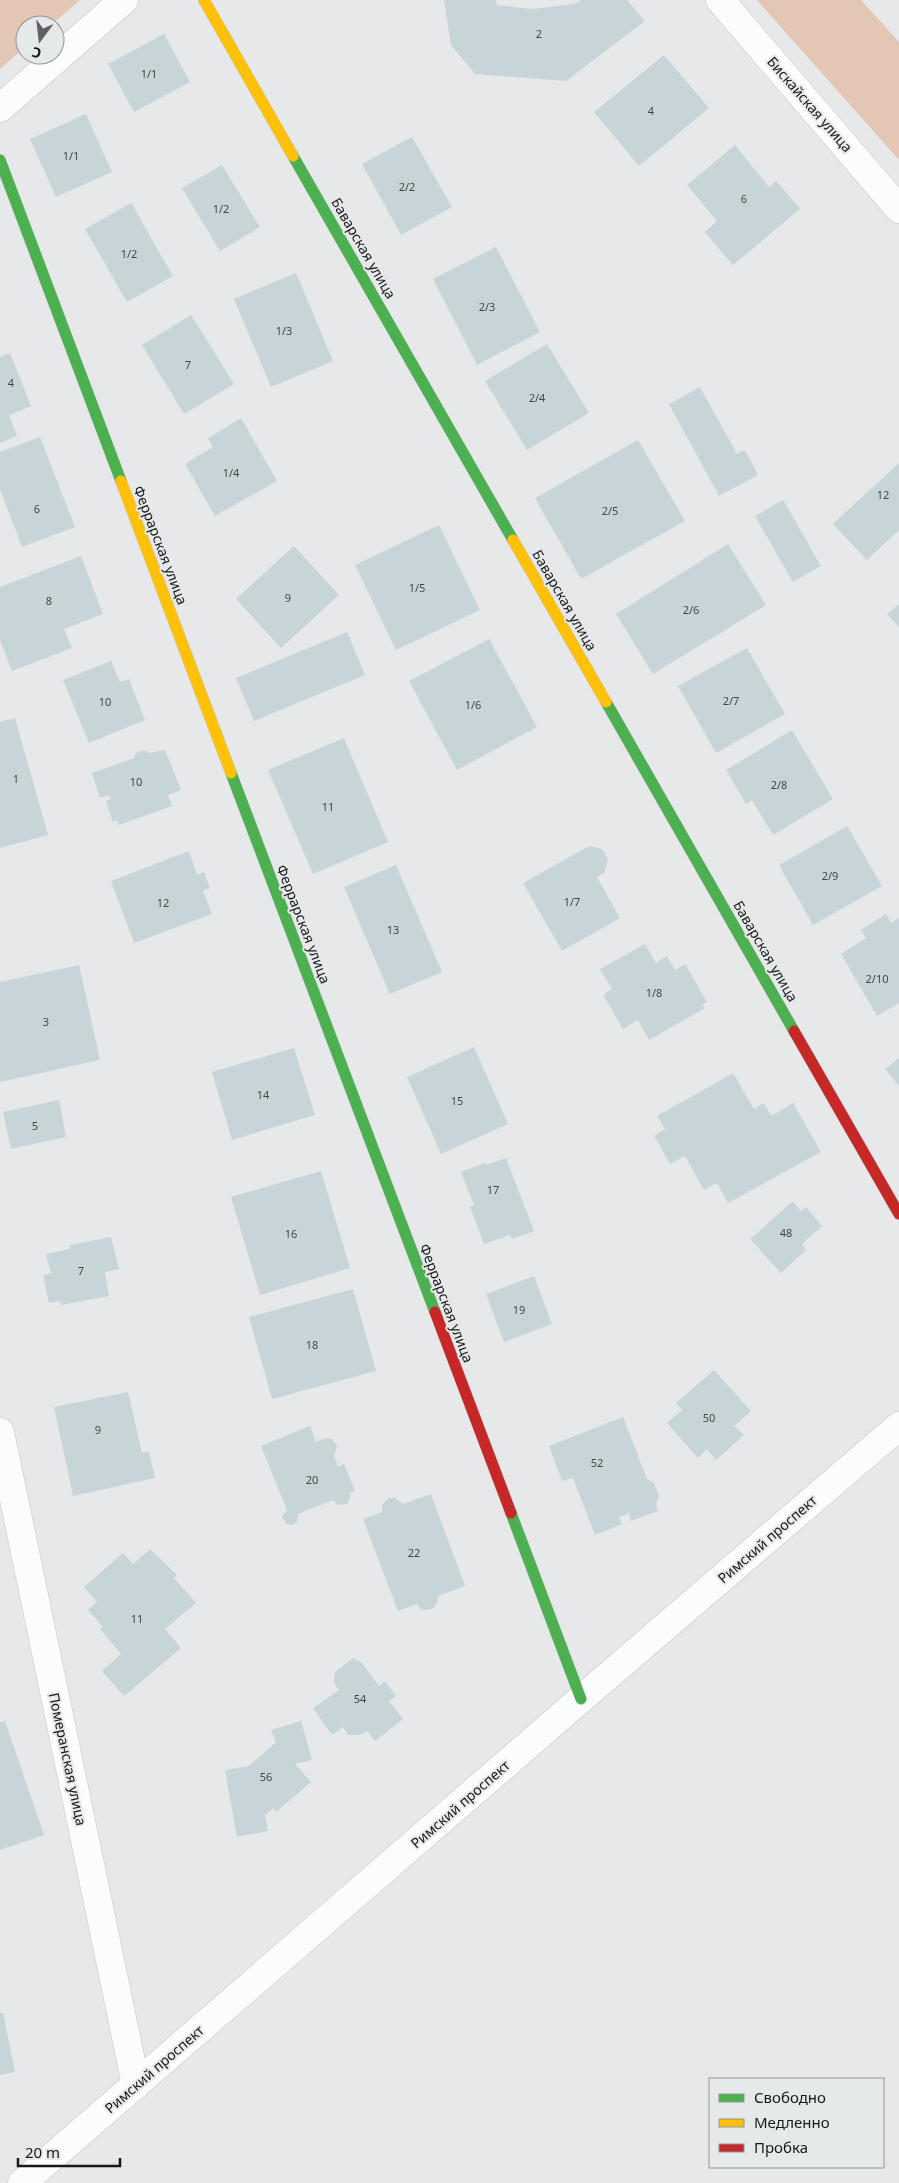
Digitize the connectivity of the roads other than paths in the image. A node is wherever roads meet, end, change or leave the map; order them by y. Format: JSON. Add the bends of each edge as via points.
{"nodes":[{"id":1,"x":124,"y":0,"type":"edge"},
{"id":2,"x":204,"y":0,"type":"edge"},
{"id":3,"x":720,"y":0,"type":"edge"},
{"id":4,"x":0,"y":108,"type":"edge"},
{"id":5,"x":0,"y":160,"type":"edge"},
{"id":6,"x":899,"y":209,"type":"edge"},
{"id":7,"x":899,"y":1214,"type":"edge"},
{"id":8,"x":899,"y":1426,"type":"edge"},
{"id":9,"x":0,"y":1432,"type":"edge"},
{"id":10,"x":581,"y":1699,"type":"junction"},
{"id":11,"x":136,"y":2085,"type":"junction"},
{"id":12,"x":22,"y":2183,"type":"edge"}],
"edges":[{"from":1,"to":4,"type":"street"},
{"from":2,"to":7,"type":"street","name":"Баварская улица"},
{"from":3,"to":6,"type":"street","name":"Бискайская улица"},
{"from":5,"to":10,"type":"street","name":"Феррарская улица"},
{"from":8,"to":10,"type":"street","name":"Римский проспект"},
{"from":9,"to":11,"type":"street","name":"Померанская улица"},
{"from":10,"to":11,"type":"street","name":"Римский проспект"},
{"from":11,"to":12,"type":"street","name":"Римский проспект"}]}
